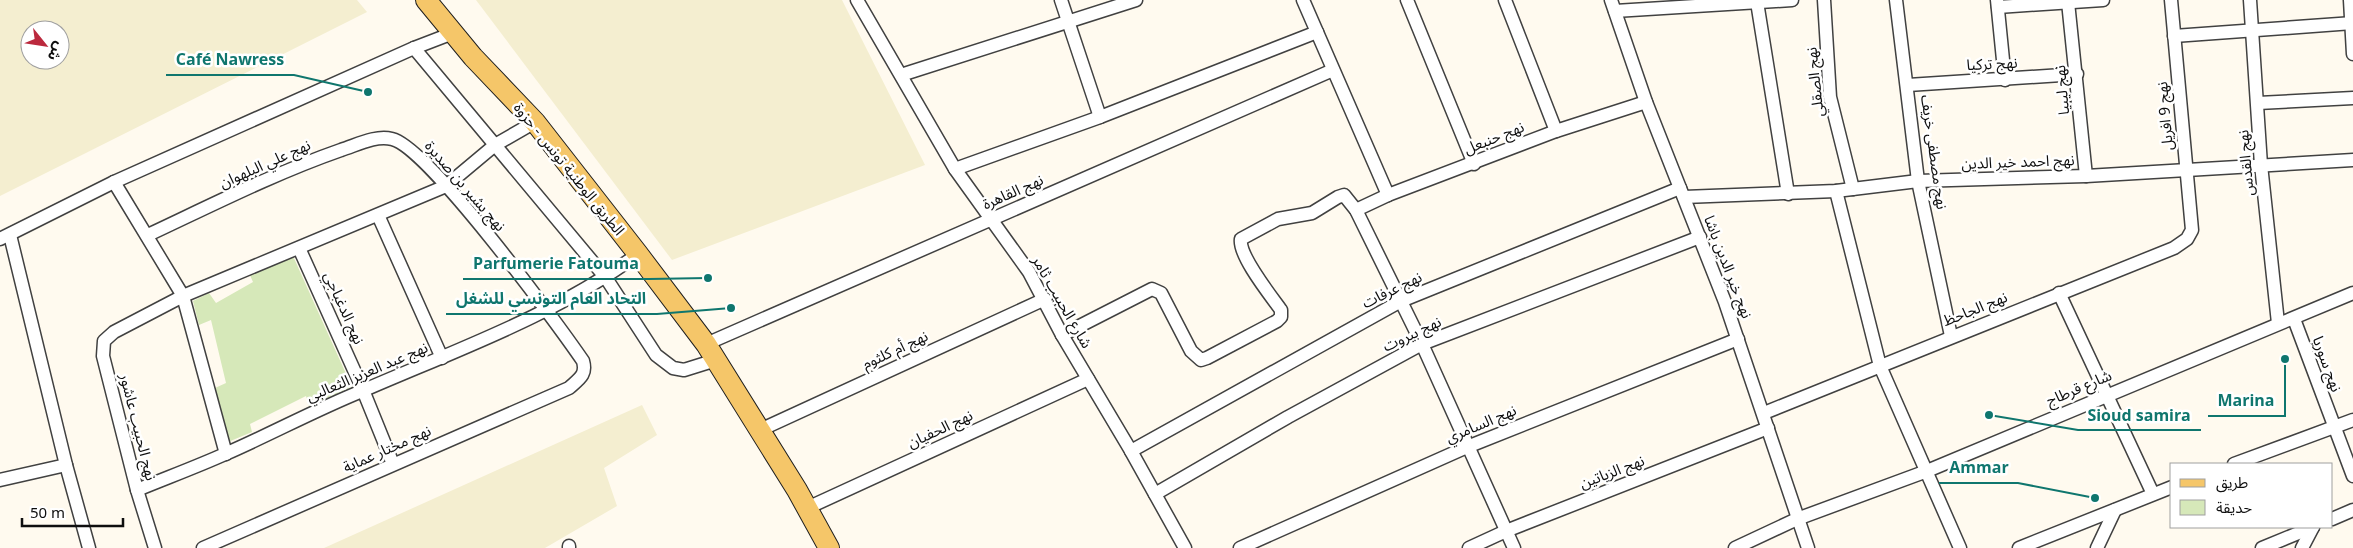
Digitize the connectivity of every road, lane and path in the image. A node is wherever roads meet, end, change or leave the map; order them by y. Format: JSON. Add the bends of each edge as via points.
{"nodes":[{"id":1,"x":426,"y":0,"type":"edge"},
{"id":2,"x":858,"y":0,"type":"edge"},
{"id":3,"x":1061,"y":0,"type":"edge"},
{"id":4,"x":1136,"y":0,"type":"edge"},
{"id":5,"x":1303,"y":0,"type":"edge"},
{"id":6,"x":1407,"y":0,"type":"edge"},
{"id":7,"x":1506,"y":0,"type":"edge"},
{"id":8,"x":1792,"y":0,"type":"edge"},
{"id":9,"x":1824,"y":0,"type":"edge"},
{"id":10,"x":1896,"y":0,"type":"edge"},
{"id":11,"x":2104,"y":0,"type":"edge"},
{"id":12,"x":2171,"y":0,"type":"edge"},
{"id":13,"x":2250,"y":0,"type":"edge"},
{"id":14,"x":2350,"y":0,"type":"edge"},
{"id":15,"x":1757,"y":2,"type":"junction"},
{"id":16,"x":2068,"y":2,"type":"junction"},
{"id":17,"x":1998,"y":3,"type":"edge"},
{"id":18,"x":1613,"y":6,"type":"edge"},
{"id":19,"x":1067,"y":21,"type":"junction"},
{"id":20,"x":2352,"y":23,"type":"edge"},
{"id":21,"x":2252,"y":30,"type":"junction"},
{"id":22,"x":1316,"y":32,"type":"junction"},
{"id":23,"x":453,"y":33,"type":"junction"},
{"id":24,"x":2174,"y":36,"type":"junction"},
{"id":25,"x":414,"y":48,"type":"junction"},
{"id":26,"x":2353,"y":54,"type":"edge"},
{"id":27,"x":1333,"y":70,"type":"junction"},
{"id":28,"x":2077,"y":74,"type":"junction"},
{"id":29,"x":900,"y":75,"type":"junction"},
{"id":30,"x":2005,"y":80,"type":"junction"},
{"id":31,"x":1908,"y":85,"type":"junction"},
{"id":32,"x":2353,"y":98,"type":"edge"},
{"id":33,"x":1646,"y":102,"type":"junction"},
{"id":34,"x":2258,"y":103,"type":"junction"},
{"id":35,"x":1100,"y":117,"type":"junction"},
{"id":36,"x":534,"y":122,"type":"junction"},
{"id":37,"x":1556,"y":131,"type":"junction"},
{"id":38,"x":400,"y":142,"type":"joint"},
{"id":39,"x":495,"y":145,"type":"junction"},
{"id":40,"x":2353,"y":160,"type":"edge"},
{"id":41,"x":1474,"y":164,"type":"junction"},
{"id":42,"x":2261,"y":165,"type":"junction"},
{"id":43,"x":955,"y":169,"type":"junction"},
{"id":44,"x":2185,"y":170,"type":"junction"},
{"id":45,"x":2086,"y":176,"type":"junction"},
{"id":46,"x":1918,"y":181,"type":"junction"},
{"id":47,"x":114,"y":182,"type":"junction"},
{"id":48,"x":446,"y":186,"type":"junction"},
{"id":49,"x":1853,"y":189,"type":"junction"},
{"id":50,"x":1836,"y":191,"type":"junction"},
{"id":51,"x":1682,"y":192,"type":"junction"},
{"id":52,"x":1788,"y":194,"type":"junction"},
{"id":53,"x":1388,"y":195,"type":"junction"},
{"id":54,"x":1353,"y":205,"type":"junction"},
{"id":55,"x":378,"y":215,"type":"junction"},
{"id":56,"x":990,"y":219,"type":"junction"},
{"id":57,"x":2192,"y":230,"type":"joint"},
{"id":58,"x":148,"y":235,"type":"junction"},
{"id":59,"x":5,"y":237,"type":"edge"},
{"id":60,"x":1700,"y":237,"type":"junction"},
{"id":61,"x":299,"y":248,"type":"junction"},
{"id":62,"x":638,"y":254,"type":"junction"},
{"id":63,"x":606,"y":278,"type":"junction"},
{"id":64,"x":2353,"y":293,"type":"edge"},
{"id":65,"x":2059,"y":294,"type":"junction"},
{"id":66,"x":183,"y":296,"type":"junction"},
{"id":67,"x":1045,"y":299,"type":"junction"},
{"id":68,"x":1401,"y":301,"type":"junction"},
{"id":69,"x":547,"y":309,"type":"junction"},
{"id":70,"x":2294,"y":319,"type":"junction"},
{"id":71,"x":2278,"y":323,"type":"junction"},
{"id":72,"x":1062,"y":336,"type":"junction"},
{"id":73,"x":1951,"y":336,"type":"junction"},
{"id":74,"x":1738,"y":339,"type":"junction"},
{"id":75,"x":1422,"y":344,"type":"junction"},
{"id":76,"x":711,"y":352,"type":"junction"},
{"id":77,"x":442,"y":358,"type":"junction"},
{"id":78,"x":1880,"y":366,"type":"junction"},
{"id":79,"x":582,"y":377,"type":"joint"},
{"id":80,"x":1088,"y":379,"type":"junction"},
{"id":81,"x":363,"y":390,"type":"junction"},
{"id":82,"x":2106,"y":394,"type":"junction"},
{"id":83,"x":1764,"y":413,"type":"junction"},
{"id":84,"x":2353,"y":420,"type":"edge"},
{"id":85,"x":1768,"y":428,"type":"junction"},
{"id":86,"x":2333,"y":428,"type":"junction"},
{"id":87,"x":760,"y":430,"type":"junction"},
{"id":88,"x":1467,"y":447,"type":"junction"},
{"id":89,"x":1131,"y":451,"type":"junction"},
{"id":90,"x":226,"y":454,"type":"junction"},
{"id":91,"x":2237,"y":463,"type":"edge"},
{"id":92,"x":393,"y":464,"type":"junction"},
{"id":93,"x":66,"y":465,"type":"junction"},
{"id":94,"x":1926,"y":471,"type":"junction"},
{"id":95,"x":2353,"y":476,"type":"edge"},
{"id":96,"x":0,"y":480,"type":"edge"},
{"id":97,"x":2170,"y":488,"type":"edge"},
{"id":98,"x":137,"y":490,"type":"junction"},
{"id":99,"x":1155,"y":494,"type":"junction"},
{"id":100,"x":2153,"y":494,"type":"junction"},
{"id":101,"x":805,"y":509,"type":"junction"},
{"id":102,"x":2114,"y":510,"type":"junction"},
{"id":103,"x":2353,"y":510,"type":"edge"},
{"id":104,"x":1797,"y":519,"type":"junction"},
{"id":105,"x":2333,"y":519,"type":"edge"},
{"id":106,"x":2311,"y":528,"type":"edge"},
{"id":107,"x":2312,"y":528,"type":"edge"},
{"id":108,"x":1506,"y":531,"type":"junction"},
{"id":109,"x":89,"y":548,"type":"edge"},
{"id":110,"x":156,"y":548,"type":"edge"},
{"id":111,"x":203,"y":548,"type":"edge"},
{"id":112,"x":829,"y":548,"type":"edge"},
{"id":113,"x":1184,"y":548,"type":"edge"},
{"id":114,"x":1240,"y":548,"type":"edge"},
{"id":115,"x":1468,"y":548,"type":"edge"},
{"id":116,"x":1514,"y":548,"type":"edge"},
{"id":117,"x":1734,"y":548,"type":"edge"},
{"id":118,"x":1808,"y":548,"type":"edge"},
{"id":119,"x":1960,"y":548,"type":"edge"},
{"id":120,"x":2019,"y":548,"type":"edge"},
{"id":121,"x":2097,"y":548,"type":"edge"},
{"id":122,"x":2262,"y":548,"type":"edge"},
{"id":123,"x":2302,"y":548,"type":"edge"}],
"edges":[{"from":1,"to":23,"type":"main road","name":"الطريق الوطنية تونس - حزوة"},
{"from":2,"to":29,"type":"street","name":"شارع الحبيب ثامر"},
{"from":3,"to":19,"type":"street"},
{"from":4,"to":19,"type":"street"},
{"from":5,"to":22,"type":"street"},
{"from":6,"to":41,"type":"street"},
{"from":7,"to":37,"type":"street"},
{"from":8,"to":15,"type":"street"},
{"from":9,"to":49,"type":"street","name":"نهج الصقلي","via":[[1830,97]]},
{"from":10,"to":31,"type":"street","name":"نهج مصطفى خريف"},
{"from":11,"to":16,"type":"street"},
{"from":12,"to":24,"type":"street","name":"نهج 9 افريل"},
{"from":13,"to":21,"type":"street","name":"نهج القدس"},
{"from":14,"to":20,"type":"street"},
{"from":15,"to":18,"type":"street"},
{"from":15,"to":52,"type":"street"},
{"from":16,"to":17,"type":"street"},
{"from":16,"to":28,"type":"street","name":"نهج ليبيا"},
{"from":17,"to":30,"type":"street"},
{"from":18,"to":33,"type":"street","name":"نهج خير الدين باشا"},
{"from":19,"to":29,"type":"street"},
{"from":19,"to":35,"type":"street"},
{"from":20,"to":21,"type":"street"},
{"from":20,"to":26,"type":"street"},
{"from":21,"to":24,"type":"street"},
{"from":21,"to":34,"type":"street","name":"نهج القدس"},
{"from":22,"to":27,"type":"street"},
{"from":22,"to":35,"type":"street"},
{"from":23,"to":25,"type":"street"},
{"from":23,"to":36,"type":"main road","name":"الطريق الوطنية تونس - حزوة"},
{"from":24,"to":44,"type":"street","name":"نهج 9 افريل"},
{"from":25,"to":39,"type":"street","name":"نهج القاهرة"},
{"from":25,"to":47,"type":"street"},
{"from":27,"to":53,"type":"street"},
{"from":27,"to":56,"type":"street","name":"نهج القاهرة"},
{"from":28,"to":30,"type":"street","name":"نهج تركيا"},
{"from":28,"to":45,"type":"street","name":"نهج ليبيا"},
{"from":29,"to":43,"type":"street","name":"شارع الحبيب ثامر"},
{"from":30,"to":31,"type":"street","name":"نهج تركيا"},
{"from":31,"to":46,"type":"street","name":"نهج مصطفى خريف"},
{"from":32,"to":34,"type":"street"},
{"from":33,"to":37,"type":"street","name":"نهج حنبعل"},
{"from":33,"to":51,"type":"street","name":"نهج خير الدين باشا"},
{"from":34,"to":42,"type":"street","name":"نهج القدس"},
{"from":35,"to":43,"type":"street"},
{"from":36,"to":39,"type":"street"},
{"from":36,"to":62,"type":"main road","name":"الطريق الوطنية تونس - حزوة"},
{"from":37,"to":41,"type":"street","name":"نهج حنبعل"},
{"from":38,"to":48,"type":"street","name":"نهج بشير بن صديرة","via":[[409,147]]},
{"from":38,"to":58,"type":"street","name":"نهج علي البلهوان","via":[[375,138],[298,165]]},
{"from":39,"to":48,"type":"street"},
{"from":39,"to":63,"type":"street","name":"نهج القاهرة"},
{"from":40,"to":42,"type":"street","name":"نهج احمد خير الدين"},
{"from":41,"to":53,"type":"street","name":"نهج حنبعل"},
{"from":42,"to":44,"type":"street","name":"نهج احمد خير الدين"},
{"from":42,"to":71,"type":"street","name":"نهج القدس"},
{"from":43,"to":56,"type":"street","name":"شارع الحبيب ثامر"},
{"from":44,"to":45,"type":"street","name":"نهج احمد خير الدين"},
{"from":44,"to":57,"type":"street","name":"نهج 9 افريل"},
{"from":45,"to":46,"type":"street","name":"نهج احمد خير الدين"},
{"from":46,"to":49,"type":"street","name":"نهج احمد خير الدين"},
{"from":46,"to":73,"type":"street","name":"نهج مصطفى خريف"},
{"from":47,"to":58,"type":"street"},
{"from":47,"to":59,"type":"street"},
{"from":48,"to":55,"type":"street"},
{"from":48,"to":69,"type":"street","name":"نهج بشير بن صديرة"},
{"from":49,"to":50,"type":"street","name":"نهج احمد خير الدين"},
{"from":50,"to":52,"type":"street","name":"نهج احمد خير الدين"},
{"from":50,"to":78,"type":"street"},
{"from":51,"to":52,"type":"street","name":"نهج احمد خير الدين"},
{"from":51,"to":60,"type":"street","name":"نهج خير الدين باشا"},
{"from":51,"to":68,"type":"street","name":"نهج عرفات"},
{"from":53,"to":54,"type":"street","name":"نهج حنبعل"},
{"from":54,"to":68,"type":"street"},
{"from":54,"to":72,"type":"street","name":"نهج حنبعل","via":[[1344,195],[1312,213],[1278,219],[1241,239],[1240,245],[1246,257],[1281,310],[1281,317],[1207,358],[1201,360],[1191,351],[1161,293],[1152,289]]},
{"from":55,"to":61,"type":"street"},
{"from":55,"to":77,"type":"street"},
{"from":56,"to":67,"type":"street","name":"شارع الحبيب ثامر"},
{"from":56,"to":76,"type":"street","name":"نهج القاهرة"},
{"from":57,"to":65,"type":"street","name":"نهج الجاحظ","via":[[2187,239],[2174,248]]},
{"from":58,"to":66,"type":"street"},
{"from":59,"to":93,"type":"street"},
{"from":60,"to":74,"type":"street","name":"نهج خير الدين باشا"},
{"from":60,"to":75,"type":"street","name":"نهج بيروت"},
{"from":61,"to":66,"type":"street"},
{"from":61,"to":81,"type":"street","name":"نهج الدغباجي"},
{"from":62,"to":63,"type":"street","name":"نهج عبد العزيز الثعالبي"},
{"from":62,"to":76,"type":"main road","name":"الطريق الوطنية تونس - حزوة"},
{"from":63,"to":69,"type":"street","name":"نهج عبد العزيز الثعالبي"},
{"from":63,"to":76,"type":"street","name":"نهج القاهرة","via":[[656,355],[666,365],[684,370]]},
{"from":64,"to":70,"type":"street","name":"شارع قرطاج"},
{"from":65,"to":73,"type":"street","name":"نهج الجاحظ"},
{"from":65,"to":82,"type":"street"},
{"from":66,"to":90,"type":"street"},
{"from":66,"to":98,"type":"street","name":"نهج الحبيب عاشور","via":[[114,332],[104,341],[103,356]]},
{"from":67,"to":72,"type":"street","name":"شارع الحبيب ثامر"},
{"from":67,"to":87,"type":"street","name":"نهج أم كلثوم"},
{"from":68,"to":75,"type":"street"},
{"from":68,"to":89,"type":"street","name":"نهج عرفات"},
{"from":69,"to":77,"type":"street","name":"نهج عبد العزيز الثعالبي"},
{"from":69,"to":79,"type":"street","name":"نهج بشير بن صديرة","via":[[583,361],[586,370]]},
{"from":70,"to":71,"type":"street","name":"شارع قرطاج"},
{"from":70,"to":86,"type":"street","name":"نهج سوريا"},
{"from":71,"to":82,"type":"street","name":"شارع قرطاج"},
{"from":72,"to":80,"type":"street","name":"شارع الحبيب ثامر"},
{"from":73,"to":78,"type":"street","name":"نهج الجاحظ"},
{"from":74,"to":83,"type":"street","name":"نهج خير الدين باشا"},
{"from":74,"to":88,"type":"street","name":"نهج السامري"},
{"from":75,"to":88,"type":"street"},
{"from":75,"to":99,"type":"street","name":"نهج بيروت"},
{"from":76,"to":87,"type":"main road","name":"الطريق الوطنية تونس - حزوة"},
{"from":77,"to":81,"type":"street","name":"نهج عبد العزيز الثعالبي"},
{"from":78,"to":83,"type":"street","name":"نهج الجاحظ"},
{"from":78,"to":94,"type":"street"},
{"from":79,"to":92,"type":"street","name":"نهج مختار عماية","via":[[569,388]]},
{"from":80,"to":89,"type":"street","name":"شارع الحبيب ثامر"},
{"from":80,"to":101,"type":"street","name":"نهج الحفيان"},
{"from":81,"to":90,"type":"street","name":"نهج عبد العزيز الثعالبي"},
{"from":81,"to":92,"type":"street","name":"نهج الدغباجي"},
{"from":82,"to":94,"type":"street","name":"شارع قرطاج"},
{"from":82,"to":100,"type":"street"},
{"from":83,"to":85,"type":"street","name":"نهج خير الدين باشا"},
{"from":84,"to":86,"type":"street"},
{"from":85,"to":104,"type":"street","name":"نهج خير الدين باشا"},
{"from":85,"to":108,"type":"street","name":"نهج الزياتين"},
{"from":86,"to":91,"type":"street"},
{"from":86,"to":95,"type":"street","name":"نهج سوريا"},
{"from":87,"to":101,"type":"main road","name":"الطريق الوطنية تونس - حزوة"},
{"from":88,"to":108,"type":"street"},
{"from":88,"to":114,"type":"street","name":"نهج السامري"},
{"from":89,"to":99,"type":"street","name":"شارع الحبيب ثامر"},
{"from":90,"to":98,"type":"street","name":"نهج عبد العزيز الثعالبي"},
{"from":92,"to":111,"type":"street","name":"نهج مختار عماية"},
{"from":93,"to":96,"type":"street"},
{"from":93,"to":109,"type":"street"},
{"from":94,"to":104,"type":"street","name":"شارع قرطاج"},
{"from":94,"to":119,"type":"street"},
{"from":97,"to":100,"type":"street"},
{"from":98,"to":110,"type":"street","name":"نهج الحبيب عاشور"},
{"from":99,"to":113,"type":"street","name":"شارع الحبيب ثامر"},
{"from":100,"to":102,"type":"street"},
{"from":101,"to":112,"type":"main road","name":"الطريق الوطنية تونس - حزوة"},
{"from":102,"to":120,"type":"street"},
{"from":102,"to":121,"type":"street"},
{"from":103,"to":105,"type":"street"},
{"from":104,"to":117,"type":"street","name":"شارع قرطاج"},
{"from":104,"to":118,"type":"street","name":"نهج خير الدين باشا"},
{"from":106,"to":122,"type":"street"},
{"from":107,"to":123,"type":"street"},
{"from":108,"to":115,"type":"street","name":"نهج الزياتين"},
{"from":108,"to":116,"type":"street"}]}
